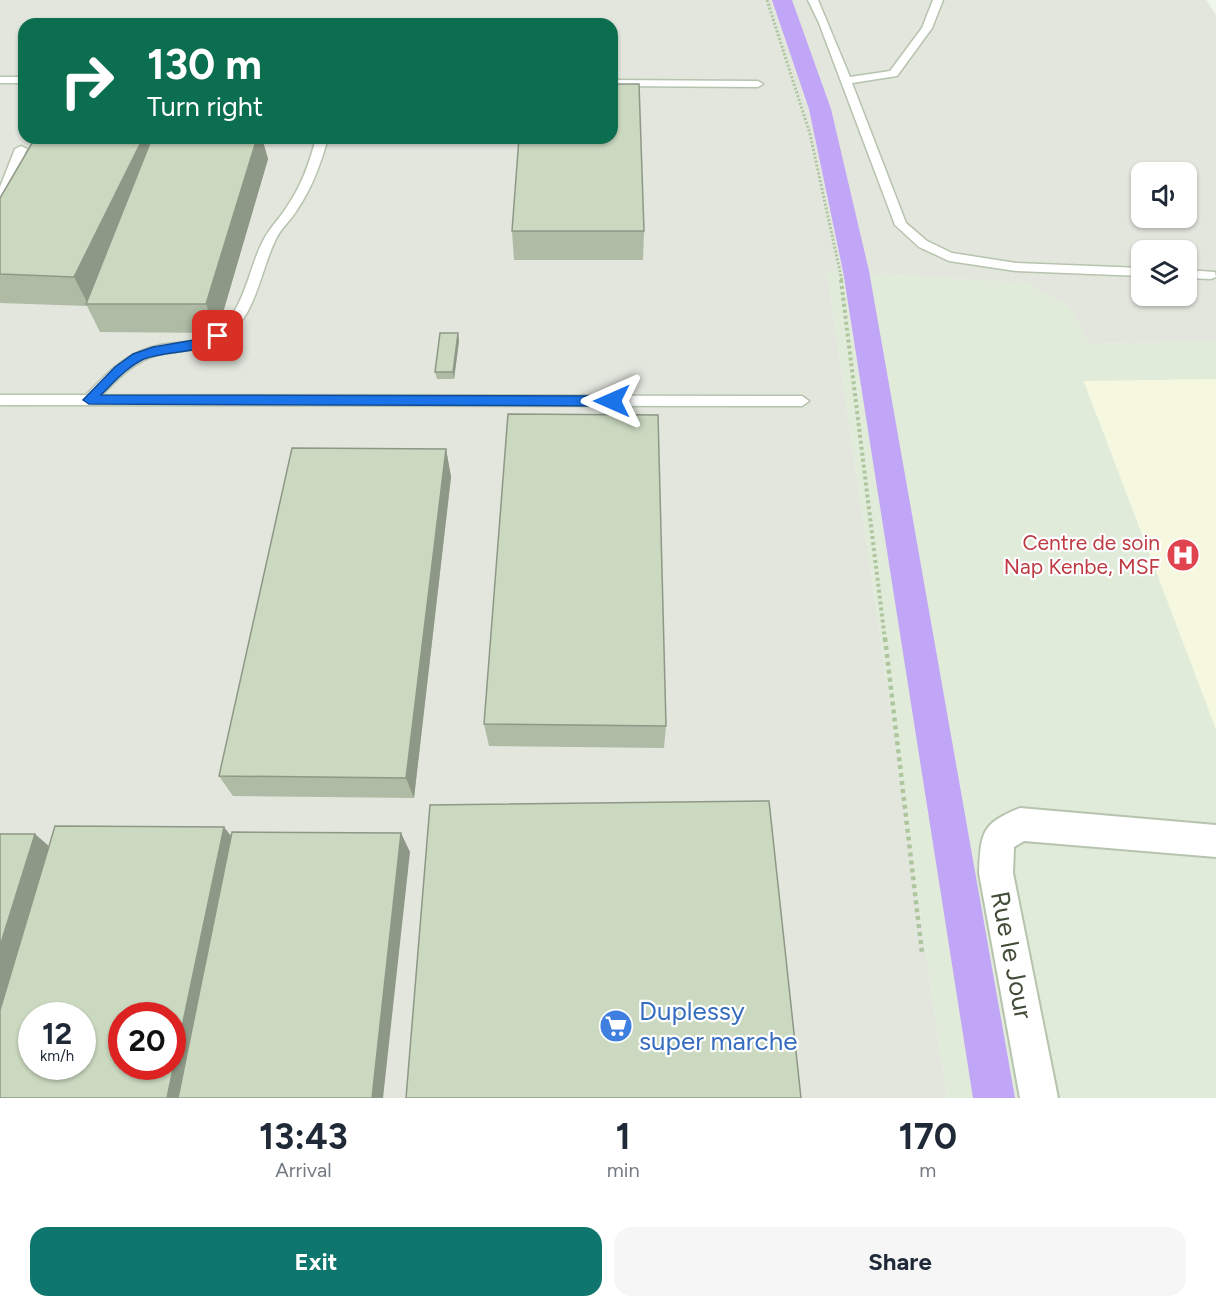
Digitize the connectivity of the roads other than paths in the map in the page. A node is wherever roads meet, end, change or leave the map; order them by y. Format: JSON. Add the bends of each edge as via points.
{"nodes":[{"id":1,"x":813,"y":0,"type":"edge"},
{"id":2,"x":938,"y":0,"type":"edge"},
{"id":3,"x":0,"y":80,"type":"edge"},
{"id":4,"x":18,"y":80,"type":"edge"},
{"id":5,"x":847,"y":81,"type":"junction"},
{"id":6,"x":618,"y":83,"type":"edge"},
{"id":7,"x":758,"y":84,"type":"dead end"},
{"id":8,"x":320,"y":144,"type":"edge"},
{"id":9,"x":21,"y":149,"type":"dead end"},
{"id":10,"x":0,"y":202,"type":"edge"},
{"id":11,"x":1131,"y":272,"type":"edge"},
{"id":12,"x":1197,"y":274,"type":"edge"},
{"id":13,"x":1211,"y":275,"type":"dead end"},
{"id":14,"x":0,"y":400,"type":"edge"},
{"id":15,"x":89,"y":400,"type":"junction"},
{"id":16,"x":802,"y":401,"type":"dead end"},
{"id":17,"x":1216,"y":841,"type":"edge"},
{"id":18,"x":1039,"y":1098,"type":"edge"}],
"edges":[{"from":1,"to":5,"type":"lane"},
{"from":2,"to":5,"type":"lane","via":[[927,28],[894,74]]},
{"from":3,"to":4,"type":"lane"},
{"from":5,"to":11,"type":"lane","via":[[901,225],[923,244],[949,257],[1016,267]]},
{"from":6,"to":7,"type":"lane"},
{"from":8,"to":15,"type":"lane","via":[[301,192],[272,236],[241,313],[231,326],[202,343],[138,357]]},
{"from":9,"to":10,"type":"lane"},
{"from":12,"to":13,"type":"lane"},
{"from":14,"to":15,"type":"lane"},
{"from":15,"to":16,"type":"lane"},
{"from":17,"to":18,"type":"street","name":"Rue le Jour","via":[[1020,824],[998,839],[996,873]]}]}
